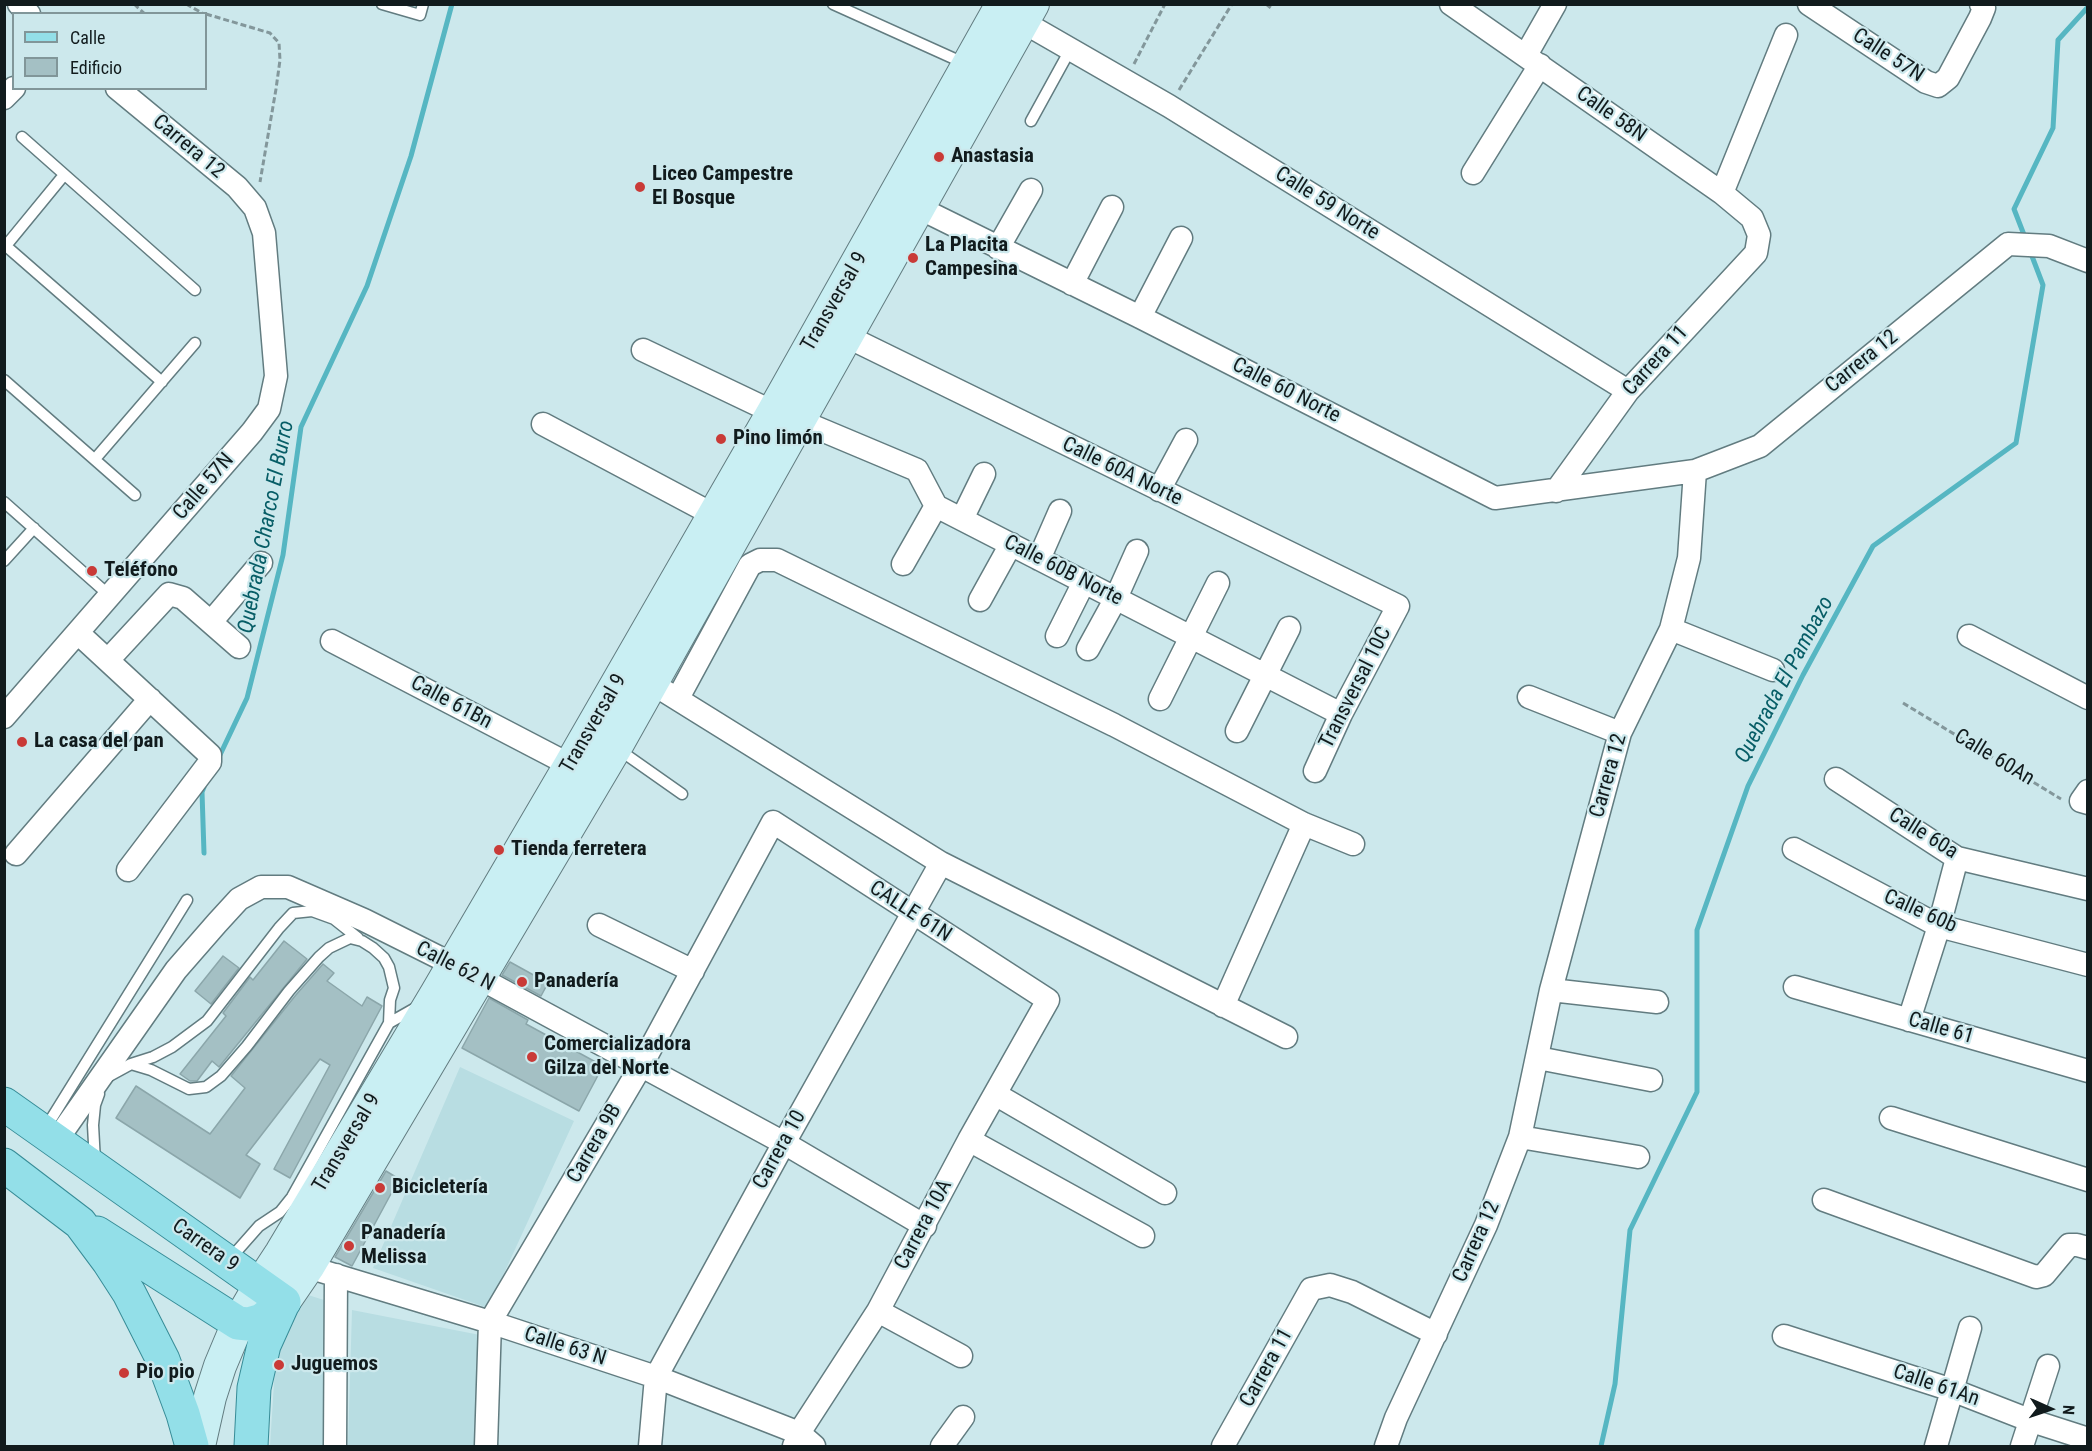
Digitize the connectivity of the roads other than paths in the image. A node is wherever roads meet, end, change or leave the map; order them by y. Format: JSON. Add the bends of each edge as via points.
{"nodes":[{"id":1,"x":382,"y":4,"type":"edge"},
{"id":2,"x":423,"y":4,"type":"edge"},
{"id":3,"x":833,"y":4,"type":"edge"},
{"id":4,"x":1451,"y":4,"type":"edge"},
{"id":5,"x":1555,"y":4,"type":"edge"},
{"id":6,"x":1809,"y":4,"type":"edge"},
{"id":7,"x":1983,"y":6,"type":"edge"},
{"id":8,"x":1020,"y":10,"type":"edge"},
{"id":9,"x":1786,"y":35,"type":"dead end"},
{"id":10,"x":1070,"y":50,"type":"junction"},
{"id":11,"x":1533,"y":60,"type":"junction"},
{"id":12,"x":969,"y":65,"type":"junction"},
{"id":13,"x":119,"y":90,"type":"edge"},
{"id":14,"x":1030,"y":121,"type":"dead end"},
{"id":15,"x":22,"y":137,"type":"dead end"},
{"id":16,"x":1473,"y":173,"type":"dead end"},
{"id":17,"x":64,"y":175,"type":"junction"},
{"id":18,"x":1031,"y":190,"type":"dead end"},
{"id":19,"x":1722,"y":193,"type":"junction"},
{"id":20,"x":907,"y":202,"type":"junction"},
{"id":21,"x":1112,"y":207,"type":"dead end"},
{"id":22,"x":255,"y":208,"type":"joint"},
{"id":23,"x":1759,"y":235,"type":"joint"},
{"id":24,"x":1181,"y":238,"type":"dead end"},
{"id":25,"x":5,"y":247,"type":"edge"},
{"id":26,"x":998,"y":248,"type":"junction"},
{"id":27,"x":2088,"y":261,"type":"edge"},
{"id":28,"x":1072,"y":284,"type":"junction"},
{"id":29,"x":195,"y":290,"type":"dead end"},
{"id":30,"x":1140,"y":317,"type":"junction"},
{"id":31,"x":846,"y":336,"type":"junction"},
{"id":32,"x":195,"y":343,"type":"dead end"},
{"id":33,"x":643,"y":350,"type":"dead end"},
{"id":34,"x":4,"y":380,"type":"edge"},
{"id":35,"x":162,"y":382,"type":"junction"},
{"id":36,"x":1628,"y":391,"type":"junction"},
{"id":37,"x":786,"y":416,"type":"junction"},
{"id":38,"x":543,"y":424,"type":"dead end"},
{"id":39,"x":1186,"y":440,"type":"dead end"},
{"id":40,"x":95,"y":459,"type":"junction"},
{"id":41,"x":1695,"y":471,"type":"junction"},
{"id":42,"x":984,"y":474,"type":"dead end"},
{"id":43,"x":1159,"y":490,"type":"junction"},
{"id":44,"x":1556,"y":490,"type":"junction"},
{"id":45,"x":135,"y":495,"type":"dead end"},
{"id":46,"x":4,"y":502,"type":"edge"},
{"id":47,"x":936,"y":506,"type":"junction"},
{"id":48,"x":1060,"y":511,"type":"dead end"},
{"id":49,"x":714,"y":515,"type":"junction"},
{"id":50,"x":962,"y":519,"type":"junction"},
{"id":51,"x":34,"y":528,"type":"junction"},
{"id":52,"x":1011,"y":544,"type":"junction"},
{"id":53,"x":1137,"y":551,"type":"dead end"},
{"id":54,"x":1038,"y":559,"type":"junction"},
{"id":55,"x":4,"y":561,"type":"edge"},
{"id":56,"x":261,"y":563,"type":"dead end"},
{"id":57,"x":903,"y":564,"type":"dead end"},
{"id":58,"x":1084,"y":582,"type":"junction"},
{"id":59,"x":1218,"y":583,"type":"dead end"},
{"id":60,"x":110,"y":596,"type":"junction"},
{"id":61,"x":1116,"y":598,"type":"junction"},
{"id":62,"x":980,"y":600,"type":"dead end"},
{"id":63,"x":1398,"y":606,"type":"joint"},
{"id":64,"x":211,"y":622,"type":"junction"},
{"id":65,"x":1289,"y":628,"type":"dead end"},
{"id":66,"x":1671,"y":629,"type":"junction"},
{"id":67,"x":78,"y":633,"type":"junction"},
{"id":68,"x":1057,"y":636,"type":"dead end"},
{"id":69,"x":1969,"y":636,"type":"dead end"},
{"id":70,"x":1191,"y":637,"type":"junction"},
{"id":71,"x":332,"y":641,"type":"dead end"},
{"id":72,"x":239,"y":647,"type":"dead end"},
{"id":73,"x":1088,"y":648,"type":"dead end"},
{"id":74,"x":108,"y":660,"type":"junction"},
{"id":75,"x":1773,"y":670,"type":"dead end"},
{"id":76,"x":1265,"y":675,"type":"junction"},
{"id":77,"x":665,"y":691,"type":"junction"},
{"id":78,"x":1529,"y":698,"type":"dead end"},
{"id":79,"x":2088,"y":698,"type":"edge"},
{"id":80,"x":150,"y":699,"type":"junction"},
{"id":81,"x":1160,"y":699,"type":"dead end"},
{"id":82,"x":1341,"y":714,"type":"junction"},
{"id":83,"x":4,"y":717,"type":"edge"},
{"id":84,"x":1237,"y":731,"type":"dead end"},
{"id":85,"x":1620,"y":733,"type":"junction"},
{"id":86,"x":616,"y":747,"type":"junction"},
{"id":87,"x":570,"y":765,"type":"junction"},
{"id":88,"x":1315,"y":771,"type":"dead end"},
{"id":89,"x":1836,"y":778,"type":"dead end"},
{"id":90,"x":682,"y":794,"type":"dead end"},
{"id":91,"x":773,"y":822,"type":"joint"},
{"id":92,"x":1304,"y":824,"type":"junction"},
{"id":93,"x":1353,"y":844,"type":"dead end"},
{"id":94,"x":1794,"y":849,"type":"dead end"},
{"id":95,"x":16,"y":855,"type":"dead end"},
{"id":96,"x":1957,"y":858,"type":"junction"},
{"id":97,"x":941,"y":862,"type":"junction"},
{"id":98,"x":128,"y":870,"type":"dead end"},
{"id":99,"x":2088,"y":889,"type":"edge"},
{"id":100,"x":187,"y":900,"type":"dead end"},
{"id":101,"x":912,"y":914,"type":"junction"},
{"id":102,"x":599,"y":925,"type":"dead end"},
{"id":103,"x":1939,"y":926,"type":"junction"},
{"id":104,"x":362,"y":941,"type":"junction"},
{"id":105,"x":2088,"y":965,"type":"edge"},
{"id":106,"x":693,"y":971,"type":"junction"},
{"id":107,"x":466,"y":972,"type":"junction"},
{"id":108,"x":1795,"y":987,"type":"dead end"},
{"id":109,"x":1551,"y":990,"type":"junction"},
{"id":110,"x":436,"y":994,"type":"junction"},
{"id":111,"x":1048,"y":1000,"type":"joint"},
{"id":112,"x":1658,"y":1002,"type":"dead end"},
{"id":113,"x":1222,"y":1006,"type":"junction"},
{"id":114,"x":1909,"y":1020,"type":"junction"},
{"id":115,"x":389,"y":1023,"type":"junction"},
{"id":116,"x":1286,"y":1037,"type":"dead end"},
{"id":117,"x":1538,"y":1058,"type":"junction"},
{"id":118,"x":131,"y":1064,"type":"junction"},
{"id":119,"x":641,"y":1066,"type":"junction"},
{"id":120,"x":2088,"y":1071,"type":"edge"},
{"id":121,"x":1651,"y":1080,"type":"dead end"},
{"id":122,"x":995,"y":1094,"type":"junction"},
{"id":123,"x":4,"y":1104,"type":"edge"},
{"id":124,"x":1891,"y":1118,"type":"dead end"},
{"id":125,"x":50,"y":1136,"type":"junction"},
{"id":126,"x":1521,"y":1137,"type":"junction"},
{"id":127,"x":969,"y":1140,"type":"junction"},
{"id":128,"x":784,"y":1143,"type":"junction"},
{"id":129,"x":1638,"y":1157,"type":"dead end"},
{"id":130,"x":4,"y":1165,"type":"edge"},
{"id":131,"x":95,"y":1168,"type":"junction"},
{"id":132,"x":2088,"y":1180,"type":"edge"},
{"id":133,"x":1165,"y":1193,"type":"dead end"},
{"id":134,"x":1824,"y":1200,"type":"dead end"},
{"id":135,"x":80,"y":1223,"type":"junction"},
{"id":136,"x":925,"y":1226,"type":"junction"},
{"id":137,"x":1143,"y":1236,"type":"dead end"},
{"id":138,"x":2088,"y":1248,"type":"edge"},
{"id":139,"x":228,"y":1262,"type":"junction"},
{"id":140,"x":322,"y":1271,"type":"junction"},
{"id":141,"x":272,"y":1293,"type":"junction"},
{"id":142,"x":879,"y":1311,"type":"junction"},
{"id":143,"x":490,"y":1322,"type":"junction"},
{"id":144,"x":238,"y":1323,"type":"junction"},
{"id":145,"x":1970,"y":1328,"type":"dead end"},
{"id":146,"x":1436,"y":1334,"type":"junction"},
{"id":147,"x":1784,"y":1336,"type":"dead end"},
{"id":148,"x":961,"y":1356,"type":"dead end"},
{"id":149,"x":2048,"y":1366,"type":"dead end"},
{"id":150,"x":656,"y":1377,"type":"junction"},
{"id":151,"x":1952,"y":1390,"type":"junction"},
{"id":152,"x":963,"y":1417,"type":"dead end"},
{"id":153,"x":2029,"y":1420,"type":"junction"},
{"id":154,"x":2088,"y":1439,"type":"edge"},
{"id":155,"x":803,"y":1442,"type":"edge"},
{"id":156,"x":192,"y":1446,"type":"edge"},
{"id":157,"x":199,"y":1446,"type":"edge"},
{"id":158,"x":251,"y":1446,"type":"edge"},
{"id":159,"x":335,"y":1446,"type":"edge"},
{"id":160,"x":486,"y":1446,"type":"edge"},
{"id":161,"x":650,"y":1446,"type":"edge"},
{"id":162,"x":942,"y":1446,"type":"edge"},
{"id":163,"x":1223,"y":1446,"type":"edge"},
{"id":164,"x":1386,"y":1446,"type":"edge"},
{"id":165,"x":1935,"y":1446,"type":"edge"},
{"id":166,"x":2022,"y":1446,"type":"edge"}],
"edges":[{"from":1,"to":2,"type":"lane","via":[[420,15]]},
{"from":3,"to":12,"type":"lane"},
{"from":4,"to":11,"type":"street","name":"Calle 58N"},
{"from":5,"to":11,"type":"street"},
{"from":6,"to":7,"type":"street","name":"Calle 57N","via":[[1926,82],[1938,86],[1948,78]]},
{"from":8,"to":10,"type":"street","name":"Calle 59 Norte"},
{"from":8,"to":12,"type":"main road","name":"Transversal 9"},
{"from":8,"to":20,"type":"main road","name":"Transversal 9"},
{"from":9,"to":19,"type":"street"},
{"from":10,"to":14,"type":"lane"},
{"from":10,"to":36,"type":"street","name":"Calle 59 Norte","via":[[1169,106]]},
{"from":11,"to":16,"type":"street"},
{"from":11,"to":19,"type":"street","name":"Calle 58N"},
{"from":12,"to":20,"type":"main road","name":"Transversal 9"},
{"from":13,"to":22,"type":"street","name":"Carrera 12","via":[[237,187]]},
{"from":15,"to":17,"type":"lane"},
{"from":17,"to":25,"type":"lane"},
{"from":17,"to":29,"type":"lane"},
{"from":18,"to":26,"type":"street"},
{"from":19,"to":23,"type":"street","name":"Calle 58N","via":[[1752,218]]},
{"from":20,"to":26,"type":"street","name":"Calle 60 Norte"},
{"from":20,"to":31,"type":"main road","name":"Transversal 9"},
{"from":20,"to":37,"type":"main road","name":"Transversal 9"},
{"from":21,"to":28,"type":"street"},
{"from":22,"to":60,"type":"street","name":"Calle 57N","via":[[264,233],[276,376],[269,409]]},
{"from":23,"to":36,"type":"street","name":"Carrera 11","via":[[1756,253]]},
{"from":24,"to":30,"type":"street"},
{"from":25,"to":35,"type":"lane"},
{"from":26,"to":28,"type":"street","name":"Calle 60 Norte"},
{"from":27,"to":41,"type":"street","name":"Carrera 12","via":[[2049,246],[2008,244],[1760,446]]},
{"from":28,"to":30,"type":"street","name":"Calle 60 Norte"},
{"from":30,"to":44,"type":"street","name":"Calle 60 Norte","via":[[1495,498]]},
{"from":31,"to":37,"type":"main road","name":"Transversal 9"},
{"from":31,"to":43,"type":"street","name":"Calle 60A Norte"},
{"from":32,"to":35,"type":"lane"},
{"from":33,"to":37,"type":"street"},
{"from":34,"to":40,"type":"lane"},
{"from":35,"to":40,"type":"lane"},
{"from":36,"to":44,"type":"street","name":"Carrera 11"},
{"from":37,"to":47,"type":"street","via":[[917,470]]},
{"from":37,"to":49,"type":"main road","name":"Transversal 9"},
{"from":37,"to":77,"type":"main road","name":"Transversal 9"},
{"from":38,"to":49,"type":"street"},
{"from":39,"to":43,"type":"street"},
{"from":40,"to":45,"type":"lane"},
{"from":41,"to":44,"type":"street","name":"Calle 60 Norte"},
{"from":41,"to":66,"type":"street","name":"Carrera 12","via":[[1689,558]]},
{"from":42,"to":50,"type":"street"},
{"from":43,"to":63,"type":"street","name":"Calle 60A Norte"},
{"from":46,"to":51,"type":"lane"},
{"from":47,"to":50,"type":"street","name":"Calle 60B Norte"},
{"from":47,"to":57,"type":"street"},
{"from":48,"to":54,"type":"street"},
{"from":49,"to":87,"type":"main road","name":"Transversal 9"},
{"from":50,"to":52,"type":"street","name":"Calle 60B Norte"},
{"from":51,"to":55,"type":"lane"},
{"from":51,"to":60,"type":"lane"},
{"from":52,"to":54,"type":"street","name":"Calle 60B Norte"},
{"from":52,"to":62,"type":"street"},
{"from":53,"to":61,"type":"street"},
{"from":54,"to":58,"type":"street","name":"Calle 60B Norte"},
{"from":56,"to":64,"type":"street"},
{"from":58,"to":61,"type":"street","name":"Calle 60B Norte"},
{"from":58,"to":68,"type":"street"},
{"from":59,"to":70,"type":"street"},
{"from":60,"to":67,"type":"street","name":"Calle 57N"},
{"from":61,"to":70,"type":"street","name":"Calle 60B Norte"},
{"from":61,"to":73,"type":"street"},
{"from":63,"to":82,"type":"street","name":"Transversal 10C"},
{"from":64,"to":72,"type":"street"},
{"from":64,"to":74,"type":"street","via":[[183,598],[169,594]]},
{"from":65,"to":76,"type":"street"},
{"from":66,"to":75,"type":"street"},
{"from":66,"to":85,"type":"street","name":"Carrera 12"},
{"from":67,"to":74,"type":"street"},
{"from":67,"to":83,"type":"street","name":"Calle 57N"},
{"from":69,"to":79,"type":"street"},
{"from":70,"to":76,"type":"street","name":"Calle 60B Norte"},
{"from":70,"to":81,"type":"street"},
{"from":71,"to":87,"type":"street","name":"Calle 61Bn"},
{"from":74,"to":80,"type":"street"},
{"from":76,"to":82,"type":"street","name":"Calle 60B Norte"},
{"from":76,"to":84,"type":"street"},
{"from":77,"to":86,"type":"main road","name":"Transversal 9"},
{"from":77,"to":92,"type":"street","via":[[750,565],[760,560],[777,560],[1114,725]]},
{"from":77,"to":97,"type":"street"},
{"from":78,"to":85,"type":"street"},
{"from":80,"to":95,"type":"street"},
{"from":80,"to":98,"type":"street","via":[[210,755],[210,762]]},
{"from":82,"to":88,"type":"street","name":"Transversal 10C"},
{"from":85,"to":109,"type":"street","name":"Carrera 12"},
{"from":86,"to":90,"type":"lane"},
{"from":86,"to":107,"type":"main road","name":"Transversal 9"},
{"from":87,"to":107,"type":"main road","name":"Transversal 9"},
{"from":89,"to":96,"type":"street","name":"Calle 60a"},
{"from":91,"to":101,"type":"street","name":"CALLE 61N"},
{"from":91,"to":106,"type":"street","name":"Carrera 9B"},
{"from":92,"to":93,"type":"street"},
{"from":92,"to":113,"type":"street"},
{"from":94,"to":103,"type":"street","name":"Calle 60b"},
{"from":96,"to":99,"type":"street","name":"Calle 60a"},
{"from":96,"to":103,"type":"street"},
{"from":97,"to":101,"type":"street","name":"Carrera 10"},
{"from":97,"to":113,"type":"street"},
{"from":100,"to":125,"type":"lane"},
{"from":101,"to":111,"type":"street","name":"CALLE 61N"},
{"from":101,"to":128,"type":"street","name":"Carrera 10"},
{"from":102,"to":106,"type":"street"},
{"from":103,"to":105,"type":"street","name":"Calle 60b"},
{"from":103,"to":114,"type":"street"},
{"from":104,"to":115,"type":"lane","via":[[390,967],[394,988]]},
{"from":104,"to":118,"type":"lane","via":[[350,938],[324,952],[221,1076],[206,1087],[189,1089]]},
{"from":104,"to":118,"type":"lane","via":[[334,919],[312,911],[293,913],[207,1021],[172,1047]]},
{"from":106,"to":119,"type":"street","name":"Carrera 9B"},
{"from":107,"to":110,"type":"main road","name":"Transversal 9"},
{"from":107,"to":119,"type":"street","name":"Calle 62 N"},
{"from":107,"to":125,"type":"street","name":"Calle 62 N","via":[[288,887],[261,887],[239,899],[176,970]]},
{"from":107,"to":140,"type":"main road","name":"Transversal 9"},
{"from":108,"to":114,"type":"street","name":"Calle 61"},
{"from":109,"to":112,"type":"street"},
{"from":109,"to":117,"type":"street","name":"Carrera 12"},
{"from":110,"to":115,"type":"lane"},
{"from":110,"to":141,"type":"main road","name":"Transversal 9","via":[[281,1253]]},
{"from":111,"to":122,"type":"street","name":"Carrera 10A"},
{"from":113,"to":116,"type":"street"},
{"from":114,"to":120,"type":"street","name":"Calle 61"},
{"from":115,"to":139,"type":"lane","via":[[292,1197],[280,1212],[259,1226]]},
{"from":117,"to":121,"type":"street"},
{"from":117,"to":126,"type":"street","name":"Carrera 12"},
{"from":118,"to":131,"type":"lane","via":[[105,1079],[95,1105]]},
{"from":119,"to":128,"type":"street","name":"Calle 62 N"},
{"from":119,"to":143,"type":"street","name":"Carrera 9B"},
{"from":122,"to":127,"type":"street","name":"Carrera 10A"},
{"from":122,"to":133,"type":"street"},
{"from":123,"to":125,"type":"main road","name":"Carrera 9"},
{"from":124,"to":132,"type":"street"},
{"from":125,"to":131,"type":"main road","name":"Carrera 9"},
{"from":126,"to":129,"type":"street"},
{"from":126,"to":146,"type":"street","name":"Carrera 12"},
{"from":127,"to":136,"type":"street","name":"Carrera 10A"},
{"from":127,"to":137,"type":"street"},
{"from":128,"to":136,"type":"street","name":"Calle 62 N"},
{"from":128,"to":150,"type":"street","name":"Carrera 10"},
{"from":130,"to":135,"type":"main road"},
{"from":131,"to":139,"type":"main road","name":"Carrera 9"},
{"from":134,"to":138,"type":"street","via":[[2036,1277],[2044,1275],[2070,1245]]},
{"from":135,"to":144,"type":"main road"},
{"from":135,"to":156,"type":"main road","via":[[109,1262],[151,1332]]},
{"from":136,"to":142,"type":"street","name":"Carrera 10A"},
{"from":139,"to":141,"type":"main road","name":"Carrera 9"},
{"from":140,"to":141,"type":"main road","name":"Transversal 9"},
{"from":140,"to":143,"type":"street","name":"Calle 63 N"},
{"from":140,"to":159,"type":"street"},
{"from":141,"to":144,"type":"main road","via":[[262,1320]]},
{"from":141,"to":158,"type":"main road","via":[[254,1388]]},
{"from":142,"to":148,"type":"street"},
{"from":142,"to":155,"type":"street","name":"Carrera 10A"},
{"from":143,"to":150,"type":"street","name":"Calle 63 N"},
{"from":143,"to":160,"type":"street","name":"Carrera 9B"},
{"from":144,"to":157,"type":"main road","via":[[210,1397]]},
{"from":145,"to":151,"type":"street"},
{"from":146,"to":163,"type":"street","name":"Carrera 11","via":[[1352,1292],[1330,1285],[1311,1289]]},
{"from":146,"to":164,"type":"street","name":"Carrera 12"},
{"from":147,"to":151,"type":"street","name":"Calle 61An"},
{"from":149,"to":153,"type":"street"},
{"from":150,"to":155,"type":"street","name":"Calle 63 N"},
{"from":150,"to":161,"type":"street","name":"Carrera 10"},
{"from":151,"to":153,"type":"street","name":"Calle 61An"},
{"from":151,"to":165,"type":"street"},
{"from":152,"to":162,"type":"street"},
{"from":153,"to":154,"type":"street","name":"Calle 61An"},
{"from":153,"to":166,"type":"street"}]}
